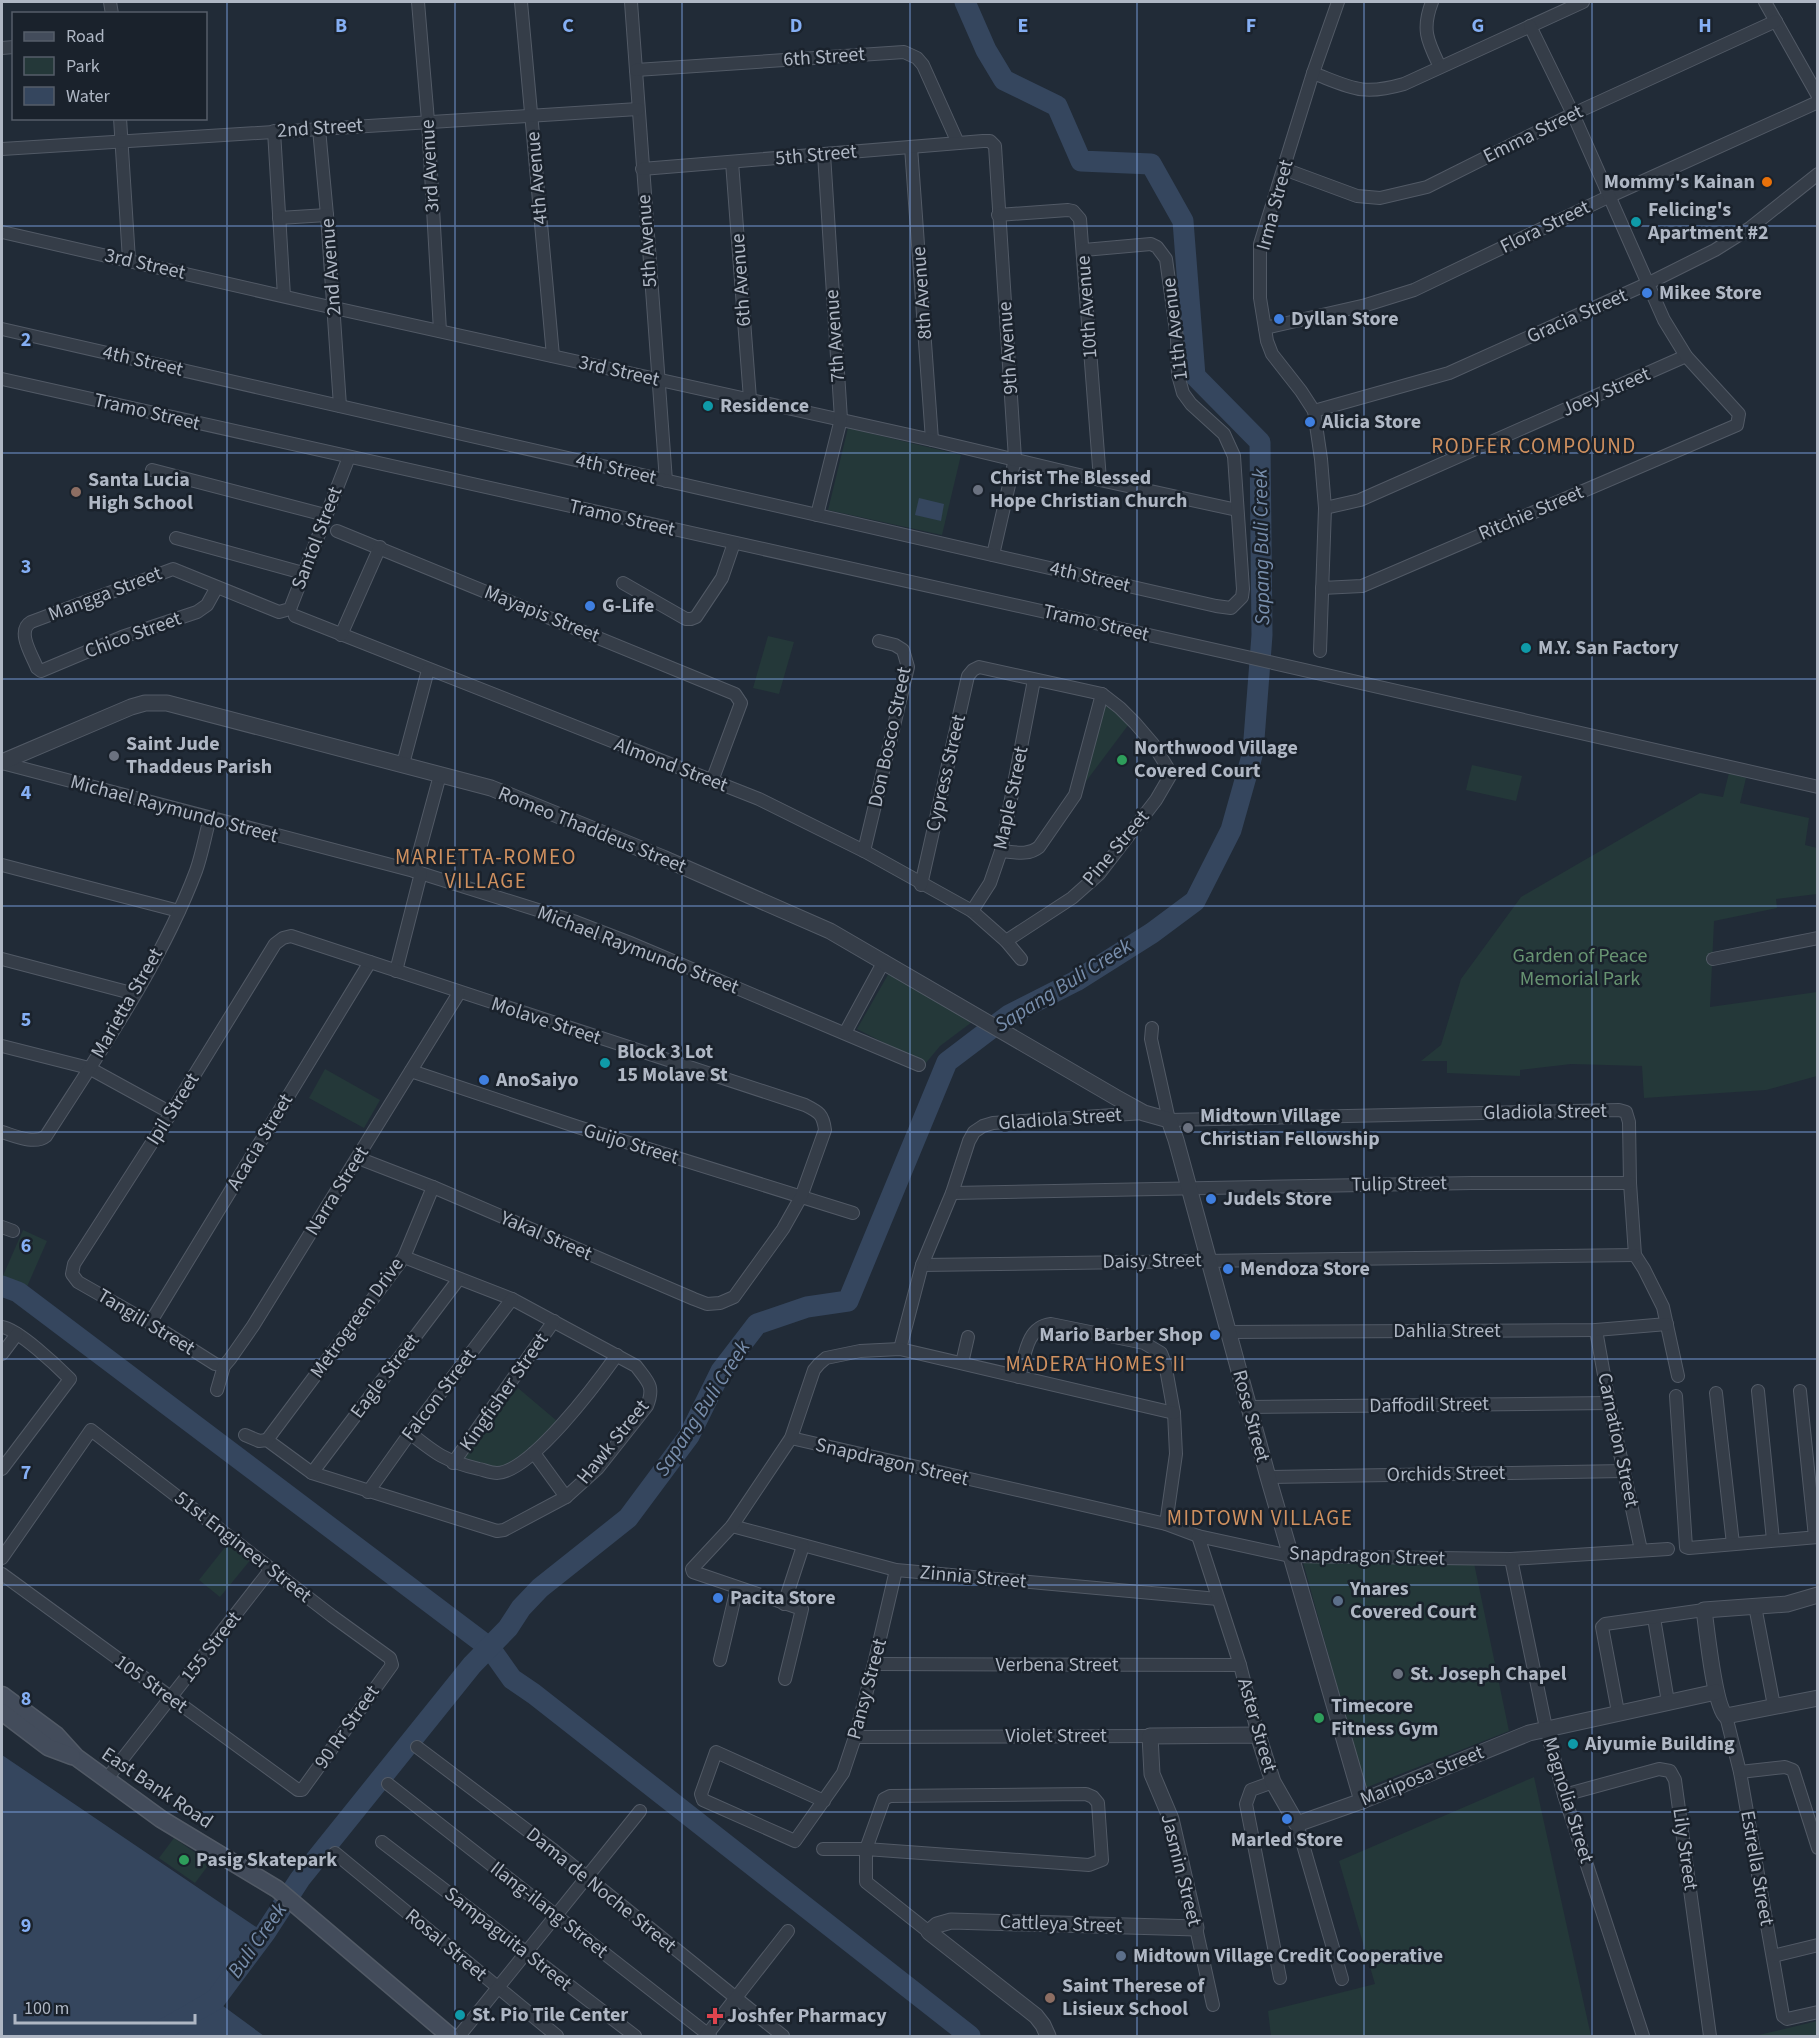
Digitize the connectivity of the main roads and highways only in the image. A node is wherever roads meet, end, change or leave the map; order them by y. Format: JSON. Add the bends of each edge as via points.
{"nodes":[{"id":1,"x":2,"y":1695,"type":"edge"},
{"id":2,"x":2,"y":1712,"type":"edge"},
{"id":3,"x":76,"y":1757,"type":"junction"},
{"id":4,"x":450,"y":2037,"type":"edge"}],
"edges":[{"from":1,"to":3,"type":"main road","name":"East Bank Road","via":[[56,1735]]},
{"from":2,"to":3,"type":"main road","name":"East Bank Road","via":[[48,1747]]},
{"from":3,"to":4,"type":"main road","name":"East Bank Road","via":[[161,1819],[277,1889]]}]}
